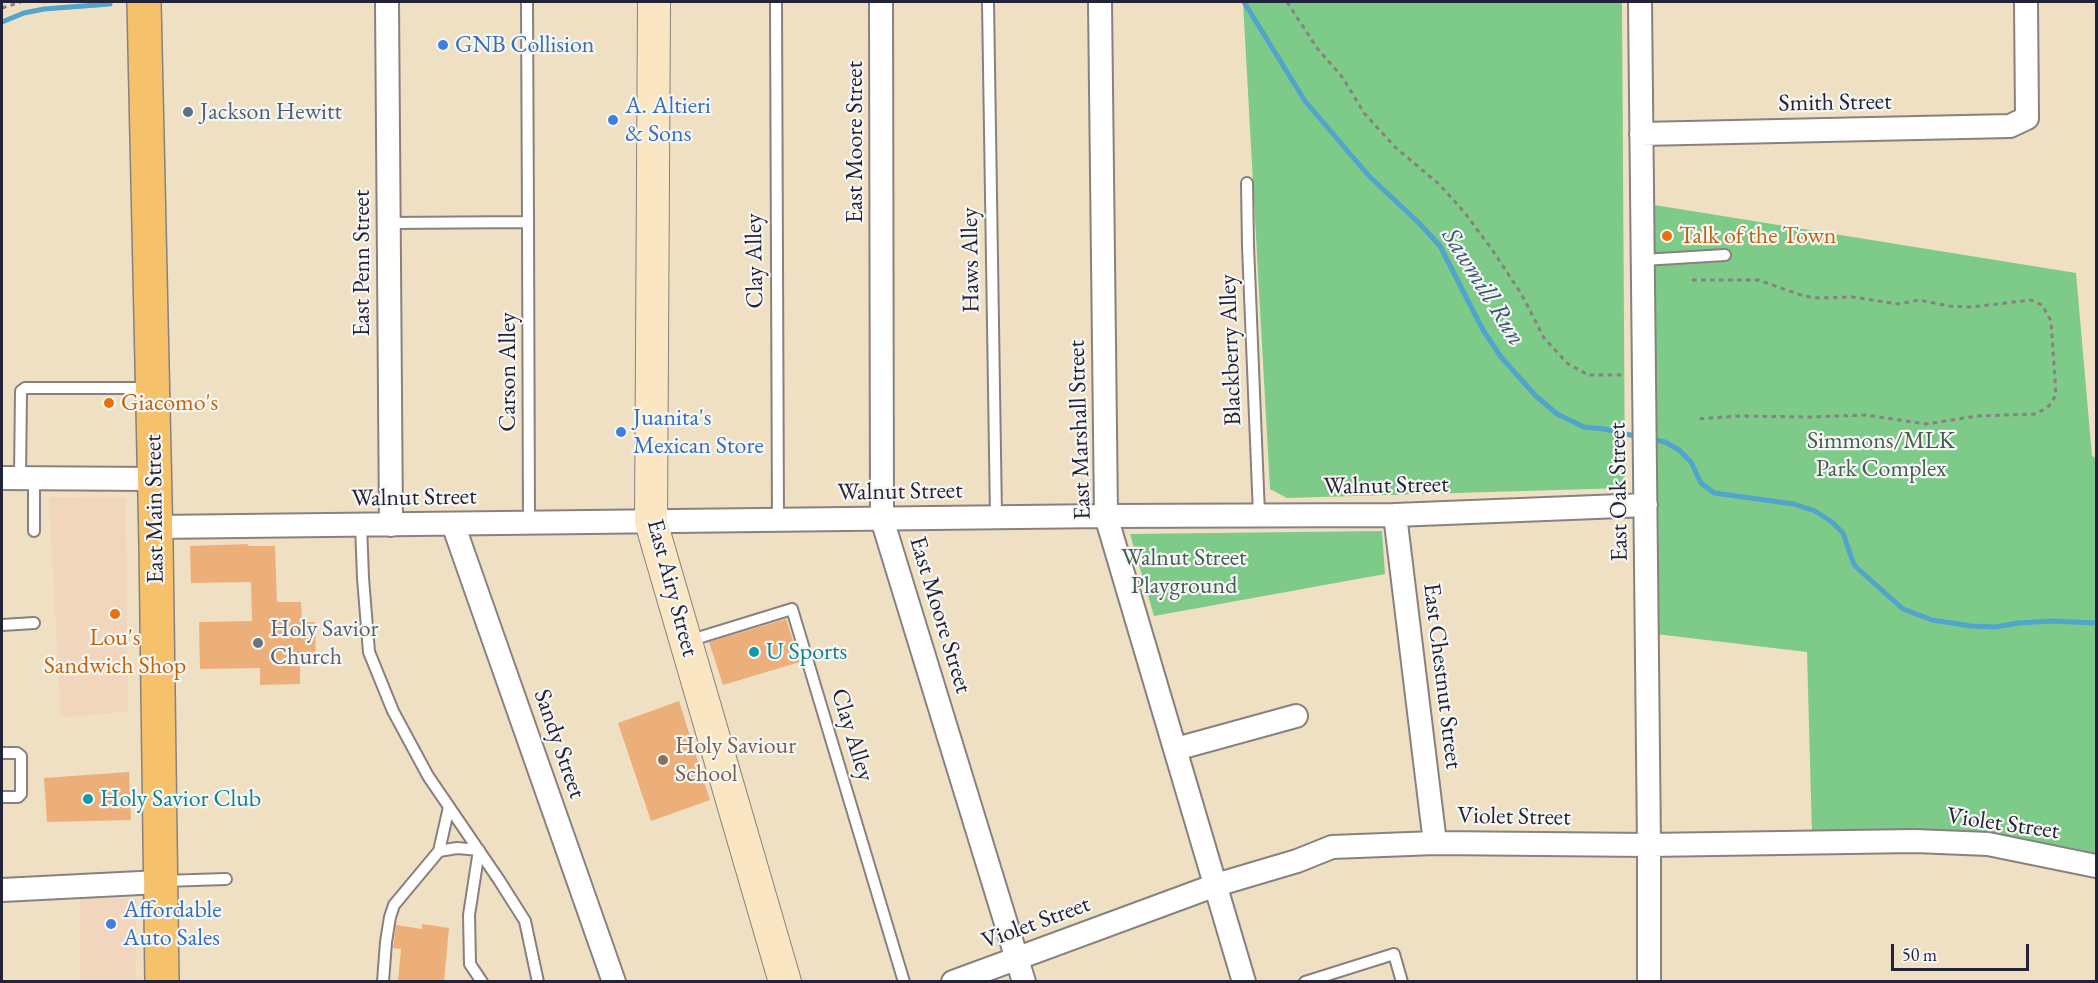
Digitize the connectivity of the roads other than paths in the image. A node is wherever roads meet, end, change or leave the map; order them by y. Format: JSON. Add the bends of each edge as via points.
{"nodes":[{"id":1,"x":144,"y":2,"type":"edge"},
{"id":2,"x":387,"y":2,"type":"edge"},
{"id":3,"x":527,"y":2,"type":"edge"},
{"id":4,"x":654,"y":2,"type":"edge"},
{"id":5,"x":776,"y":2,"type":"edge"},
{"id":6,"x":881,"y":2,"type":"edge"},
{"id":7,"x":988,"y":2,"type":"edge"},
{"id":8,"x":1100,"y":2,"type":"edge"},
{"id":9,"x":1640,"y":2,"type":"edge"},
{"id":10,"x":2026,"y":2,"type":"edge"},
{"id":11,"x":1641,"y":134,"type":"junction"},
{"id":12,"x":1247,"y":183,"type":"dead end"},
{"id":13,"x":528,"y":222,"type":"junction"},
{"id":14,"x":389,"y":223,"type":"junction"},
{"id":15,"x":1725,"y":255,"type":"dead end"},
{"id":16,"x":1643,"y":260,"type":"junction"},
{"id":17,"x":152,"y":388,"type":"junction"},
{"id":18,"x":18,"y":478,"type":"edge"},
{"id":19,"x":154,"y":479,"type":"junction"},
{"id":20,"x":1646,"y":505,"type":"junction"},
{"id":21,"x":1259,"y":514,"type":"junction"},
{"id":22,"x":1395,"y":515,"type":"junction"},
{"id":23,"x":1106,"y":516,"type":"junction"},
{"id":24,"x":996,"y":517,"type":"junction"},
{"id":25,"x":882,"y":519,"type":"junction"},
{"id":26,"x":778,"y":521,"type":"junction"},
{"id":27,"x":651,"y":522,"type":"junction"},
{"id":28,"x":529,"y":523,"type":"junction"},
{"id":29,"x":453,"y":524,"type":"junction"},
{"id":30,"x":361,"y":525,"type":"junction"},
{"id":31,"x":391,"y":525,"type":"junction"},
{"id":32,"x":155,"y":527,"type":"junction"},
{"id":33,"x":34,"y":531,"type":"dead end"},
{"id":34,"x":34,"y":623,"type":"dead end"},
{"id":35,"x":2,"y":625,"type":"edge"},
{"id":36,"x":684,"y":642,"type":"junction"},
{"id":37,"x":1296,"y":716,"type":"dead end"},
{"id":38,"x":1176,"y":750,"type":"junction"},
{"id":39,"x":2,"y":753,"type":"edge"},
{"id":40,"x":2,"y":797,"type":"edge"},
{"id":41,"x":449,"y":807,"type":"junction"},
{"id":42,"x":1435,"y":843,"type":"junction"},
{"id":43,"x":1649,"y":845,"type":"junction"},
{"id":44,"x":479,"y":850,"type":"junction"},
{"id":45,"x":439,"y":851,"type":"junction"},
{"id":46,"x":2097,"y":866,"type":"edge"},
{"id":47,"x":226,"y":879,"type":"dead end"},
{"id":48,"x":160,"y":882,"type":"junction"},
{"id":49,"x":1216,"y":885,"type":"junction"},
{"id":50,"x":2,"y":890,"type":"edge"},
{"id":51,"x":1017,"y":958,"type":"junction"},
{"id":52,"x":162,"y":981,"type":"edge"},
{"id":53,"x":383,"y":981,"type":"edge"},
{"id":54,"x":482,"y":981,"type":"edge"},
{"id":55,"x":538,"y":981,"type":"edge"},
{"id":56,"x":614,"y":981,"type":"edge"},
{"id":57,"x":785,"y":981,"type":"edge"},
{"id":58,"x":904,"y":981,"type":"edge"},
{"id":59,"x":953,"y":981,"type":"edge"},
{"id":60,"x":1024,"y":981,"type":"edge"},
{"id":61,"x":1244,"y":981,"type":"edge"},
{"id":62,"x":1305,"y":981,"type":"edge"},
{"id":63,"x":1402,"y":981,"type":"edge"},
{"id":64,"x":1649,"y":981,"type":"edge"}],
"edges":[{"from":1,"to":17,"type":"main road","name":"East Main Street"},
{"from":2,"to":14,"type":"street","name":"East Penn Street"},
{"from":3,"to":13,"type":"lane","name":"Carson Alley"},
{"from":4,"to":27,"type":"main road","name":"East Airy Street"},
{"from":5,"to":26,"type":"lane","name":"Clay Alley"},
{"from":6,"to":25,"type":"street","name":"East Moore Street"},
{"from":7,"to":24,"type":"lane","name":"Haws Alley"},
{"from":8,"to":23,"type":"street","name":"East Marshall Street"},
{"from":9,"to":11,"type":"street","name":"East Oak Street"},
{"from":10,"to":11,"type":"street","name":"Smith Street","via":[[2027,118],[2010,126]]},
{"from":11,"to":16,"type":"street","name":"East Oak Street"},
{"from":12,"to":21,"type":"lane","name":"Blackberry Alley"},
{"from":13,"to":14,"type":"lane"},
{"from":13,"to":28,"type":"lane","name":"Carson Alley"},
{"from":14,"to":31,"type":"street","name":"East Penn Street"},
{"from":15,"to":16,"type":"lane"},
{"from":16,"to":20,"type":"street","name":"East Oak Street"},
{"from":17,"to":18,"type":"lane","via":[[25,388],[21,391]]},
{"from":17,"to":19,"type":"main road","name":"East Main Street"},
{"from":18,"to":19,"type":"street"},
{"from":18,"to":33,"type":"lane"},
{"from":19,"to":32,"type":"main road","name":"East Main Street"},
{"from":20,"to":22,"type":"street","name":"Walnut Street"},
{"from":20,"to":43,"type":"street","name":"East Oak Street"},
{"from":21,"to":22,"type":"street","name":"Walnut Street"},
{"from":21,"to":23,"type":"street","name":"Walnut Street"},
{"from":22,"to":42,"type":"street","name":"East Chestnut Street"},
{"from":23,"to":24,"type":"street","name":"Walnut Street"},
{"from":23,"to":38,"type":"street","name":"East Marshall Street"},
{"from":24,"to":25,"type":"street","name":"Walnut Street"},
{"from":25,"to":26,"type":"street","name":"Walnut Street"},
{"from":25,"to":51,"type":"street","name":"East Moore Street"},
{"from":26,"to":27,"type":"street","name":"Walnut Street"},
{"from":27,"to":28,"type":"street","name":"Walnut Street"},
{"from":27,"to":36,"type":"main road","name":"East Airy Street"},
{"from":28,"to":29,"type":"street","name":"Walnut Street"},
{"from":29,"to":31,"type":"street","name":"Walnut Street"},
{"from":29,"to":56,"type":"street","name":"Sandy Street"},
{"from":30,"to":31,"type":"street","name":"Walnut Street"},
{"from":30,"to":32,"type":"street","name":"Walnut Street"},
{"from":30,"to":41,"type":"lane","via":[[369,652],[393,711]]},
{"from":32,"to":48,"type":"main road","name":"East Main Street"},
{"from":34,"to":35,"type":"lane"},
{"from":36,"to":57,"type":"main road","name":"East Airy Street"},
{"from":36,"to":58,"type":"lane","name":"Clay Alley","via":[[792,609]]},
{"from":37,"to":38,"type":"street"},
{"from":38,"to":49,"type":"street","name":"East Marshall Street"},
{"from":39,"to":40,"type":"lane","via":[[21,756],[21,794]]},
{"from":41,"to":44,"type":"lane"},
{"from":41,"to":45,"type":"lane"},
{"from":42,"to":43,"type":"street","name":"Violet Street"},
{"from":42,"to":49,"type":"street","name":"Violet Street","via":[[1332,847]]},
{"from":43,"to":46,"type":"street","name":"Violet Street","via":[[1988,844]]},
{"from":43,"to":64,"type":"street","name":"East Oak Street"},
{"from":44,"to":45,"type":"lane"},
{"from":44,"to":54,"type":"lane","via":[[469,915],[470,964]]},
{"from":44,"to":55,"type":"lane","via":[[525,921]]},
{"from":45,"to":53,"type":"lane","via":[[394,905]]},
{"from":47,"to":48,"type":"lane"},
{"from":48,"to":50,"type":"street"},
{"from":48,"to":52,"type":"main road","name":"East Main Street"},
{"from":49,"to":51,"type":"street","name":"Violet Street"},
{"from":49,"to":61,"type":"street","name":"East Marshall Street"},
{"from":51,"to":59,"type":"street","name":"Violet Street"},
{"from":51,"to":60,"type":"street","name":"East Moore Street"},
{"from":62,"to":63,"type":"lane","via":[[1394,954]]}]}
